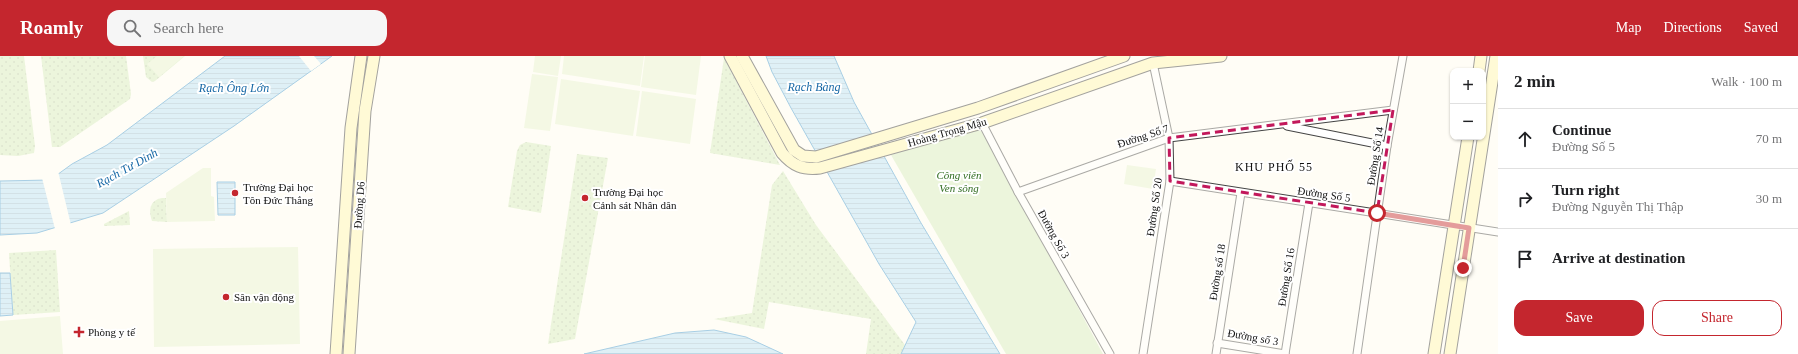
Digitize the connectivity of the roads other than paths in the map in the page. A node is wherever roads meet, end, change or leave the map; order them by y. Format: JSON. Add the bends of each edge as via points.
{"nodes":[{"id":1,"x":361,"y":56,"type":"edge"},
{"id":2,"x":374,"y":56,"type":"edge"},
{"id":3,"x":730,"y":56,"type":"edge"},
{"id":4,"x":742,"y":56,"type":"edge"},
{"id":5,"x":1124,"y":56,"type":"edge"},
{"id":6,"x":1221,"y":56,"type":"edge"},
{"id":7,"x":1403,"y":56,"type":"edge"},
{"id":8,"x":1482,"y":56,"type":"edge"},
{"id":9,"x":1496,"y":56,"type":"edge"},
{"id":10,"x":1153,"y":59,"type":"edge"},
{"id":11,"x":1480,"y":68,"type":"edge"},
{"id":12,"x":752,"y":84,"type":"junction"},
{"id":13,"x":354,"y":96,"type":"junction"},
{"id":14,"x":367,"y":98,"type":"junction"},
{"id":15,"x":1393,"y":110,"type":"junction"},
{"id":16,"x":982,"y":123,"type":"junction"},
{"id":17,"x":1281,"y":125,"type":"junction"},
{"id":18,"x":1169,"y":138,"type":"junction"},
{"id":19,"x":1468,"y":140,"type":"edge"},
{"id":20,"x":1387,"y":146,"type":"junction"},
{"id":21,"x":1170,"y":181,"type":"junction"},
{"id":22,"x":1018,"y":192,"type":"junction"},
{"id":23,"x":1241,"y":192,"type":"junction"},
{"id":24,"x":1309,"y":203,"type":"junction"},
{"id":25,"x":1377,"y":213,"type":"junction"},
{"id":26,"x":1454,"y":225,"type":"junction"},
{"id":27,"x":1469,"y":228,"type":"junction"},
{"id":28,"x":1498,"y":232,"type":"edge"},
{"id":29,"x":1217,"y":343,"type":"junction"},
{"id":30,"x":336,"y":349,"type":"edge"},
{"id":31,"x":350,"y":350,"type":"edge"},
{"id":32,"x":1110,"y":354,"type":"edge"},
{"id":33,"x":1143,"y":354,"type":"edge"},
{"id":34,"x":1216,"y":354,"type":"edge"},
{"id":35,"x":1285,"y":354,"type":"edge"},
{"id":36,"x":1357,"y":354,"type":"edge"},
{"id":37,"x":1434,"y":354,"type":"edge"},
{"id":38,"x":1450,"y":354,"type":"edge"}],
"edges":[{"from":1,"to":13,"type":"main road","name":"Đường D6"},
{"from":2,"to":14,"type":"main road","name":"Đường D6"},
{"from":3,"to":12,"type":"main road","name":"Hoàng Trọng Mậu"},
{"from":4,"to":12,"type":"main road","name":"Hoàng Trọng Mậu"},
{"from":5,"to":12,"type":"main road","name":"Hoàng Trọng Mậu","via":[[978,108],[816,157],[803,156],[794,150]]},
{"from":6,"to":10,"type":"main road","name":"Hoàng Trọng Mậu"},
{"from":7,"to":15,"type":"street","name":"Đường Số 14"},
{"from":8,"to":11,"type":"main road"},
{"from":9,"to":27,"type":"main road"},
{"from":10,"to":16,"type":"main road","name":"Hoàng Trọng Mậu"},
{"from":10,"to":18,"type":"street","name":"Đường Số 20"},
{"from":12,"to":16,"type":"main road","name":"Hoàng Trọng Mậu","via":[[782,153],[789,161],[808,169],[820,168]]},
{"from":13,"to":14,"type":"main road"},
{"from":13,"to":30,"type":"main road","name":"Đường D6"},
{"from":14,"to":31,"type":"main road","name":"Đường D6"},
{"from":15,"to":17,"type":"street","name":"Đường Số 7"},
{"from":15,"to":20,"type":"street","name":"Đường Số 14"},
{"from":16,"to":22,"type":"street","name":"Đường Số 3"},
{"from":17,"to":18,"type":"street","name":"Đường Số 7"},
{"from":17,"to":20,"type":"street","name":"Đường Số 7"},
{"from":18,"to":21,"type":"street","name":"Đường Số 20"},
{"from":18,"to":22,"type":"street","name":"Đường Số 7"},
{"from":19,"to":26,"type":"main road"},
{"from":20,"to":25,"type":"street","name":"Đường Số 14"},
{"from":21,"to":23,"type":"street","name":"Đường Số 5"},
{"from":21,"to":33,"type":"street","name":"Đường Số 20"},
{"from":22,"to":32,"type":"street","name":"Đường Số 3"},
{"from":23,"to":24,"type":"street","name":"Đường Số 5"},
{"from":23,"to":29,"type":"street","name":"Đường số 18"},
{"from":24,"to":25,"type":"street","name":"Đường Số 5"},
{"from":24,"to":35,"type":"street","name":"Đường Số 16"},
{"from":25,"to":26,"type":"street","name":"Đường Số 5"},
{"from":25,"to":36,"type":"street","name":"Đường Số 14"},
{"from":26,"to":27,"type":"street","name":"Đường Số 5"},
{"from":26,"to":37,"type":"main road"},
{"from":27,"to":28,"type":"street","name":"Đường Số 5"},
{"from":27,"to":38,"type":"main road"},
{"from":29,"to":34,"type":"street","name":"Đường số 18"},
{"from":29,"to":35,"type":"street","name":"Đường số 3"},
{"from":30,"to":31,"type":"main road"}]}
